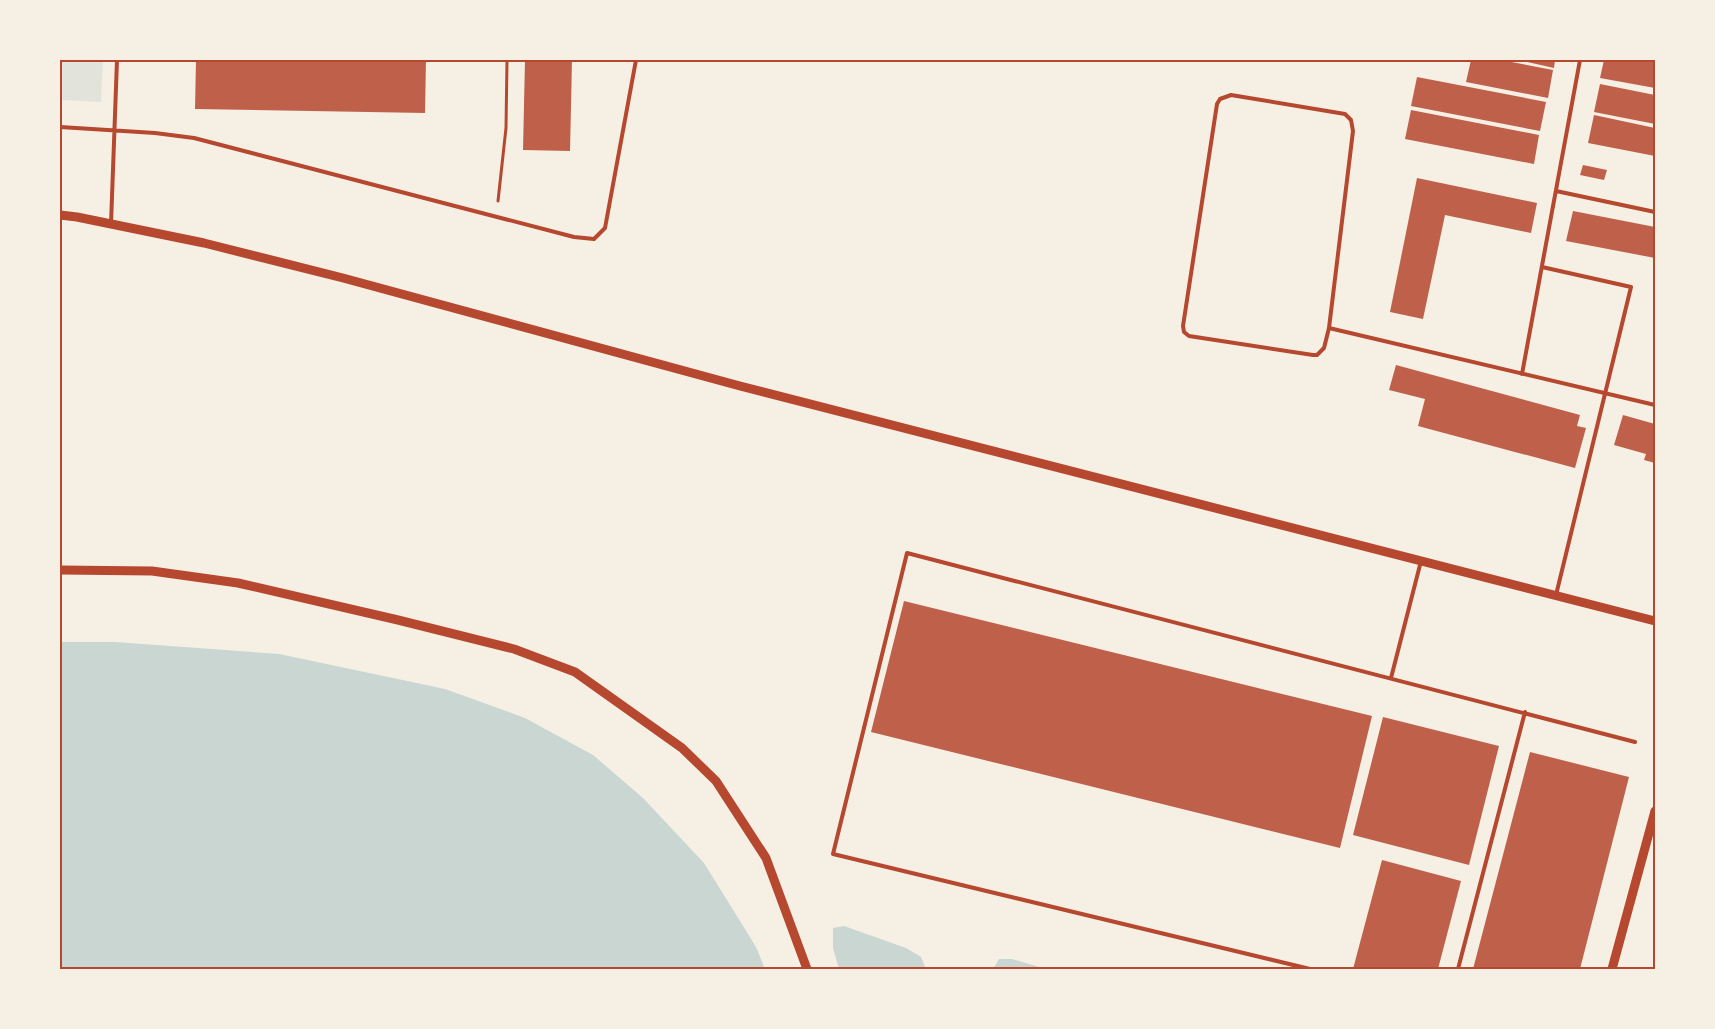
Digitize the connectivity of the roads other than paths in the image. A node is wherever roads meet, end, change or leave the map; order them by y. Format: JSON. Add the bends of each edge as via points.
{"nodes":[{"id":1,"x":117,"y":60,"type":"edge"},
{"id":2,"x":636,"y":60,"type":"edge"},
{"id":3,"x":1580,"y":60,"type":"edge"},
{"id":4,"x":60,"y":127,"type":"edge"},
{"id":5,"x":115,"y":131,"type":"junction"},
{"id":6,"x":1556,"y":191,"type":"junction"},
{"id":7,"x":1655,"y":212,"type":"edge"},
{"id":8,"x":60,"y":215,"type":"edge"},
{"id":9,"x":112,"y":224,"type":"junction"},
{"id":10,"x":1542,"y":267,"type":"junction"},
{"id":11,"x":1329,"y":328,"type":"junction"},
{"id":12,"x":1522,"y":374,"type":"junction"},
{"id":13,"x":1606,"y":393,"type":"junction"},
{"id":14,"x":1655,"y":405,"type":"edge"},
{"id":15,"x":1421,"y":561,"type":"junction"},
{"id":16,"x":60,"y":570,"type":"edge"},
{"id":17,"x":1556,"y":595,"type":"junction"},
{"id":18,"x":1655,"y":620,"type":"edge"},
{"id":19,"x":1392,"y":678,"type":"junction"},
{"id":20,"x":1525,"y":712,"type":"junction"},
{"id":21,"x":1636,"y":742,"type":"dead end"},
{"id":22,"x":1655,"y":812,"type":"edge"},
{"id":23,"x":807,"y":969,"type":"edge"},
{"id":24,"x":1310,"y":969,"type":"edge"},
{"id":25,"x":1458,"y":969,"type":"edge"},
{"id":26,"x":1612,"y":969,"type":"edge"}],
"edges":[{"from":1,"to":5,"type":"lane"},
{"from":2,"to":5,"type":"lane","via":[[605,228],[594,240],[194,138]]},
{"from":3,"to":6,"type":"lane"},
{"from":4,"to":5,"type":"lane"},
{"from":5,"to":9,"type":"lane"},
{"from":6,"to":7,"type":"lane"},
{"from":6,"to":10,"type":"lane"},
{"from":8,"to":9,"type":"street"},
{"from":9,"to":15,"type":"street","via":[[343,278],[740,386]]},
{"from":10,"to":12,"type":"lane"},
{"from":10,"to":13,"type":"lane","via":[[1631,287]]},
{"from":11,"to":11,"type":"lane","via":[[1353,131],[1351,120],[1341,113],[1231,95],[1224,97],[1217,104],[1184,332],[1189,336],[1317,355],[1324,348]]},
{"from":11,"to":12,"type":"lane"},
{"from":12,"to":13,"type":"lane"},
{"from":13,"to":14,"type":"lane"},
{"from":13,"to":17,"type":"lane"},
{"from":15,"to":17,"type":"street"},
{"from":15,"to":19,"type":"lane"},
{"from":16,"to":23,"type":"street","via":[[152,571],[238,583],[514,649],[575,672],[682,748],[716,781],[766,858]]},
{"from":17,"to":18,"type":"street"},
{"from":19,"to":20,"type":"lane"},
{"from":19,"to":24,"type":"lane","via":[[907,553],[833,854]]},
{"from":20,"to":21,"type":"lane"},
{"from":20,"to":25,"type":"lane"},
{"from":22,"to":26,"type":"street"}]}
